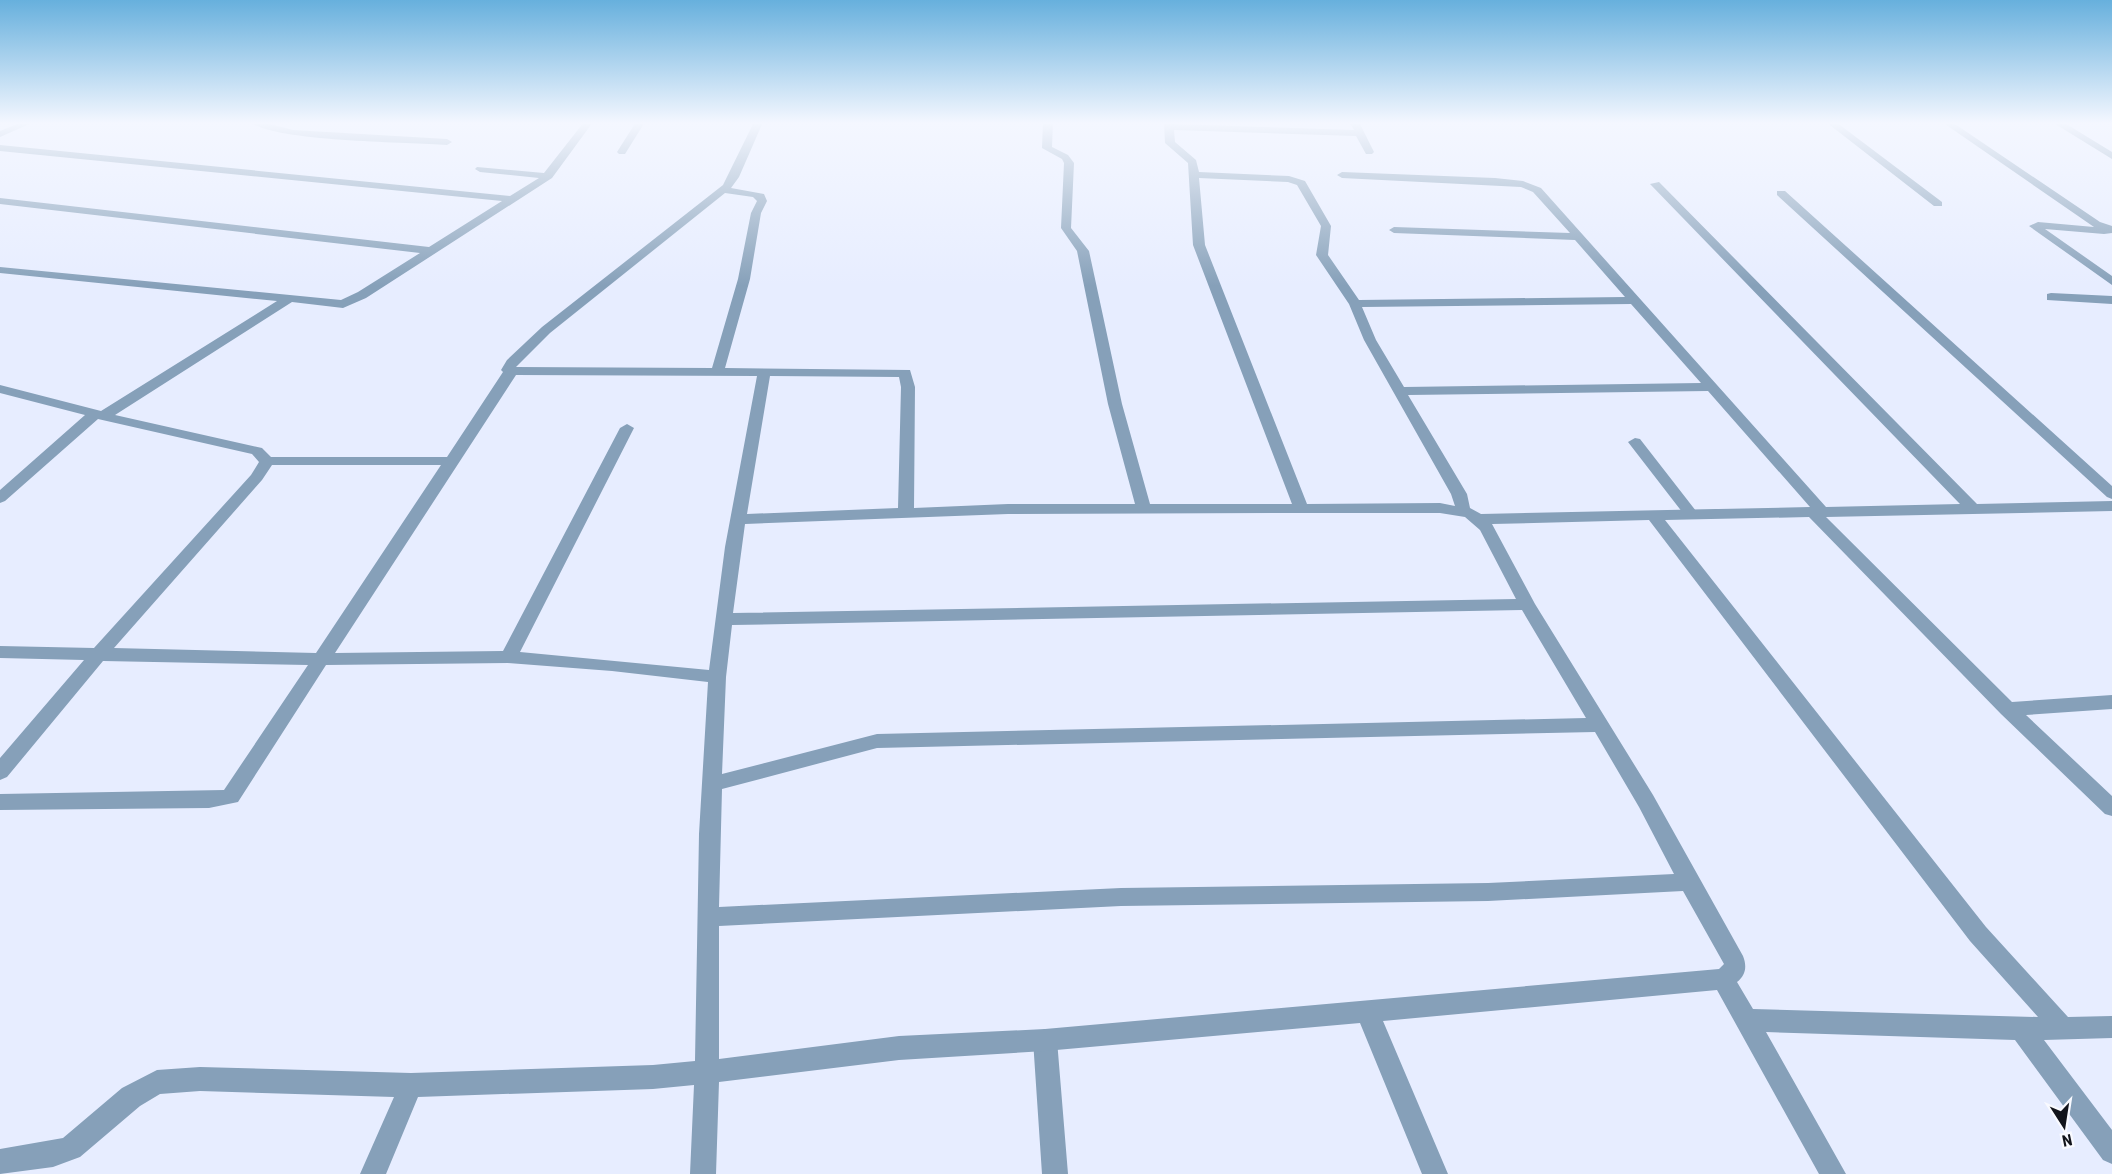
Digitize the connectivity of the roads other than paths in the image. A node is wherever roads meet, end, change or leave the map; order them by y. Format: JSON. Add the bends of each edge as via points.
{"nodes":[{"id":1,"x":287,"y":177,"type":"edge"},
{"id":2,"x":547,"y":177,"type":"edge"},
{"id":3,"x":734,"y":177,"type":"edge"},
{"id":4,"x":1068,"y":177,"type":"edge"},
{"id":5,"x":1196,"y":177,"type":"edge"},
{"id":6,"x":1247,"y":177,"type":"edge"},
{"id":7,"x":1378,"y":177,"type":"edge"},
{"id":8,"x":1902,"y":177,"type":"edge"},
{"id":9,"x":2027,"y":177,"type":"edge"},
{"id":10,"x":1655,"y":184,"type":"dead end"},
{"id":11,"x":723,"y":190,"type":"junction"},
{"id":12,"x":1781,"y":193,"type":"dead end"},
{"id":13,"x":509,"y":199,"type":"junction"},
{"id":14,"x":0,"y":201,"type":"edge"},
{"id":15,"x":1938,"y":204,"type":"dead end"},
{"id":16,"x":2109,"y":229,"type":"edge"},
{"id":17,"x":1394,"y":230,"type":"dead end"},
{"id":18,"x":1580,"y":237,"type":"junction"},
{"id":19,"x":432,"y":251,"type":"junction"},
{"id":20,"x":0,"y":270,"type":"edge"},
{"id":21,"x":2112,"y":282,"type":"edge"},
{"id":22,"x":2051,"y":297,"type":"dead end"},
{"id":23,"x":289,"y":299,"type":"junction"},
{"id":24,"x":1634,"y":300,"type":"junction"},
{"id":25,"x":2112,"y":300,"type":"edge"},
{"id":26,"x":1355,"y":304,"type":"junction"},
{"id":27,"x":510,"y":373,"type":"junction"},
{"id":28,"x":717,"y":373,"type":"junction"},
{"id":29,"x":764,"y":373,"type":"junction"},
{"id":30,"x":1711,"y":387,"type":"junction"},
{"id":31,"x":0,"y":389,"type":"edge"},
{"id":32,"x":1400,"y":391,"type":"junction"},
{"id":33,"x":99,"y":415,"type":"junction"},
{"id":34,"x":627,"y":428,"type":"dead end"},
{"id":35,"x":1635,"y":442,"type":"dead end"},
{"id":36,"x":267,"y":461,"type":"junction"},
{"id":37,"x":453,"y":461,"type":"junction"},
{"id":38,"x":2112,"y":494,"type":"edge"},
{"id":39,"x":0,"y":498,"type":"edge"},
{"id":40,"x":2112,"y":506,"type":"edge"},
{"id":41,"x":1144,"y":509,"type":"junction"},
{"id":42,"x":1302,"y":509,"type":"junction"},
{"id":43,"x":1973,"y":509,"type":"junction"},
{"id":44,"x":1462,"y":511,"type":"junction"},
{"id":45,"x":906,"y":512,"type":"junction"},
{"id":46,"x":1818,"y":512,"type":"junction"},
{"id":47,"x":1691,"y":514,"type":"junction"},
{"id":48,"x":1653,"y":515,"type":"junction"},
{"id":49,"x":738,"y":519,"type":"junction"},
{"id":50,"x":1480,"y":519,"type":"junction"},
{"id":51,"x":1527,"y":604,"type":"junction"},
{"id":52,"x":724,"y":620,"type":"junction"},
{"id":53,"x":0,"y":652,"type":"edge"},
{"id":54,"x":98,"y":655,"type":"junction"},
{"id":55,"x":508,"y":657,"type":"junction"},
{"id":56,"x":320,"y":658,"type":"junction"},
{"id":57,"x":717,"y":677,"type":"junction"},
{"id":58,"x":2112,"y":702,"type":"edge"},
{"id":59,"x":2008,"y":709,"type":"junction"},
{"id":60,"x":1600,"y":725,"type":"junction"},
{"id":61,"x":0,"y":772,"type":"edge"},
{"id":62,"x":712,"y":784,"type":"junction"},
{"id":63,"x":0,"y":802,"type":"edge"},
{"id":64,"x":2112,"y":808,"type":"edge"},
{"id":65,"x":1689,"y":882,"type":"junction"},
{"id":66,"x":710,"y":917,"type":"junction"},
{"id":67,"x":1724,"y":979,"type":"junction"},
{"id":68,"x":1367,"y":1011,"type":"junction"},
{"id":69,"x":1747,"y":1020,"type":"junction"},
{"id":70,"x":2063,"y":1028,"type":"junction"},
{"id":71,"x":2112,"y":1028,"type":"edge"},
{"id":72,"x":2021,"y":1029,"type":"junction"},
{"id":73,"x":1045,"y":1040,"type":"junction"},
{"id":74,"x":707,"y":1072,"type":"junction"},
{"id":75,"x":411,"y":1085,"type":"junction"},
{"id":76,"x":2112,"y":1151,"type":"edge"},
{"id":77,"x":0,"y":1162,"type":"edge"},
{"id":78,"x":373,"y":1174,"type":"edge"},
{"id":79,"x":703,"y":1174,"type":"edge"},
{"id":80,"x":1055,"y":1174,"type":"edge"},
{"id":81,"x":1435,"y":1174,"type":"edge"},
{"id":82,"x":1833,"y":1174,"type":"edge"}],
"edges":[{"from":1,"to":13,"type":"street"},
{"from":2,"to":13,"type":"street"},
{"from":3,"to":11,"type":"street"},
{"from":4,"to":41,"type":"street","via":[[1066,228],[1083,251],[1115,404]]},
{"from":5,"to":42,"type":"street","via":[[1194,198],[1202,258],[1223,302]]},
{"from":6,"to":26,"type":"street","via":[[1301,183],[1326,226],[1322,255]]},
{"from":7,"to":18,"type":"street","via":[[1523,184],[1543,195]]},
{"from":8,"to":15,"type":"street"},
{"from":9,"to":16,"type":"street"},
{"from":10,"to":43,"type":"street"},
{"from":11,"to":27,"type":"street","via":[[546,330],[512,363]]},
{"from":11,"to":28,"type":"street","via":[[755,194],[762,201]]},
{"from":12,"to":38,"type":"street"},
{"from":13,"to":19,"type":"street"},
{"from":14,"to":19,"type":"street"},
{"from":16,"to":21,"type":"street","via":[[2102,232],[2034,226]]},
{"from":17,"to":18,"type":"street"},
{"from":18,"to":24,"type":"street"},
{"from":19,"to":23,"type":"street","via":[[352,301],[334,304]]},
{"from":20,"to":23,"type":"street"},
{"from":22,"to":25,"type":"street"},
{"from":23,"to":33,"type":"street"},
{"from":24,"to":26,"type":"street"},
{"from":24,"to":30,"type":"street"},
{"from":26,"to":32,"type":"street","via":[[1370,340]]},
{"from":27,"to":28,"type":"street"},
{"from":27,"to":37,"type":"street"},
{"from":28,"to":29,"type":"street"},
{"from":29,"to":45,"type":"street","via":[[907,374]]},
{"from":29,"to":49,"type":"street"},
{"from":30,"to":32,"type":"street"},
{"from":30,"to":46,"type":"street"},
{"from":31,"to":33,"type":"street"},
{"from":32,"to":44,"type":"street","via":[[1459,494]]},
{"from":33,"to":36,"type":"street","via":[[257,451]]},
{"from":33,"to":39,"type":"street"},
{"from":34,"to":55,"type":"street"},
{"from":35,"to":47,"type":"street"},
{"from":36,"to":37,"type":"street"},
{"from":36,"to":54,"type":"street"},
{"from":37,"to":56,"type":"street"},
{"from":40,"to":43,"type":"street"},
{"from":41,"to":42,"type":"street"},
{"from":41,"to":45,"type":"street"},
{"from":42,"to":44,"type":"street"},
{"from":43,"to":46,"type":"street"},
{"from":44,"to":50,"type":"street"},
{"from":45,"to":49,"type":"street"},
{"from":46,"to":47,"type":"street"},
{"from":46,"to":59,"type":"street"},
{"from":47,"to":48,"type":"street"},
{"from":48,"to":50,"type":"street"},
{"from":48,"to":70,"type":"street","via":[[1971,925]]},
{"from":49,"to":52,"type":"street"},
{"from":50,"to":51,"type":"street"},
{"from":51,"to":52,"type":"street"},
{"from":51,"to":60,"type":"street"},
{"from":52,"to":57,"type":"street"},
{"from":53,"to":54,"type":"street"},
{"from":54,"to":56,"type":"street"},
{"from":54,"to":61,"type":"street"},
{"from":55,"to":56,"type":"street"},
{"from":55,"to":57,"type":"street"},
{"from":56,"to":63,"type":"street","via":[[231,796],[221,800]]},
{"from":57,"to":62,"type":"street"},
{"from":58,"to":59,"type":"street"},
{"from":59,"to":64,"type":"street"},
{"from":60,"to":62,"type":"street","via":[[877,741]]},
{"from":60,"to":65,"type":"street"},
{"from":62,"to":66,"type":"street"},
{"from":65,"to":66,"type":"street","via":[[1488,892],[1121,897]]},
{"from":65,"to":67,"type":"street","via":[[1735,963],[1734,971]]},
{"from":66,"to":74,"type":"street"},
{"from":67,"to":68,"type":"street"},
{"from":67,"to":69,"type":"street"},
{"from":68,"to":73,"type":"street"},
{"from":68,"to":81,"type":"street"},
{"from":69,"to":72,"type":"street"},
{"from":69,"to":82,"type":"street"},
{"from":70,"to":71,"type":"street"},
{"from":70,"to":72,"type":"street"},
{"from":72,"to":76,"type":"street"},
{"from":73,"to":74,"type":"street","via":[[898,1048]]},
{"from":73,"to":80,"type":"street"},
{"from":74,"to":75,"type":"street"},
{"from":74,"to":79,"type":"street"},
{"from":75,"to":77,"type":"street","via":[[200,1079],[157,1082],[131,1097],[71,1148]]},
{"from":75,"to":78,"type":"street"}]}
